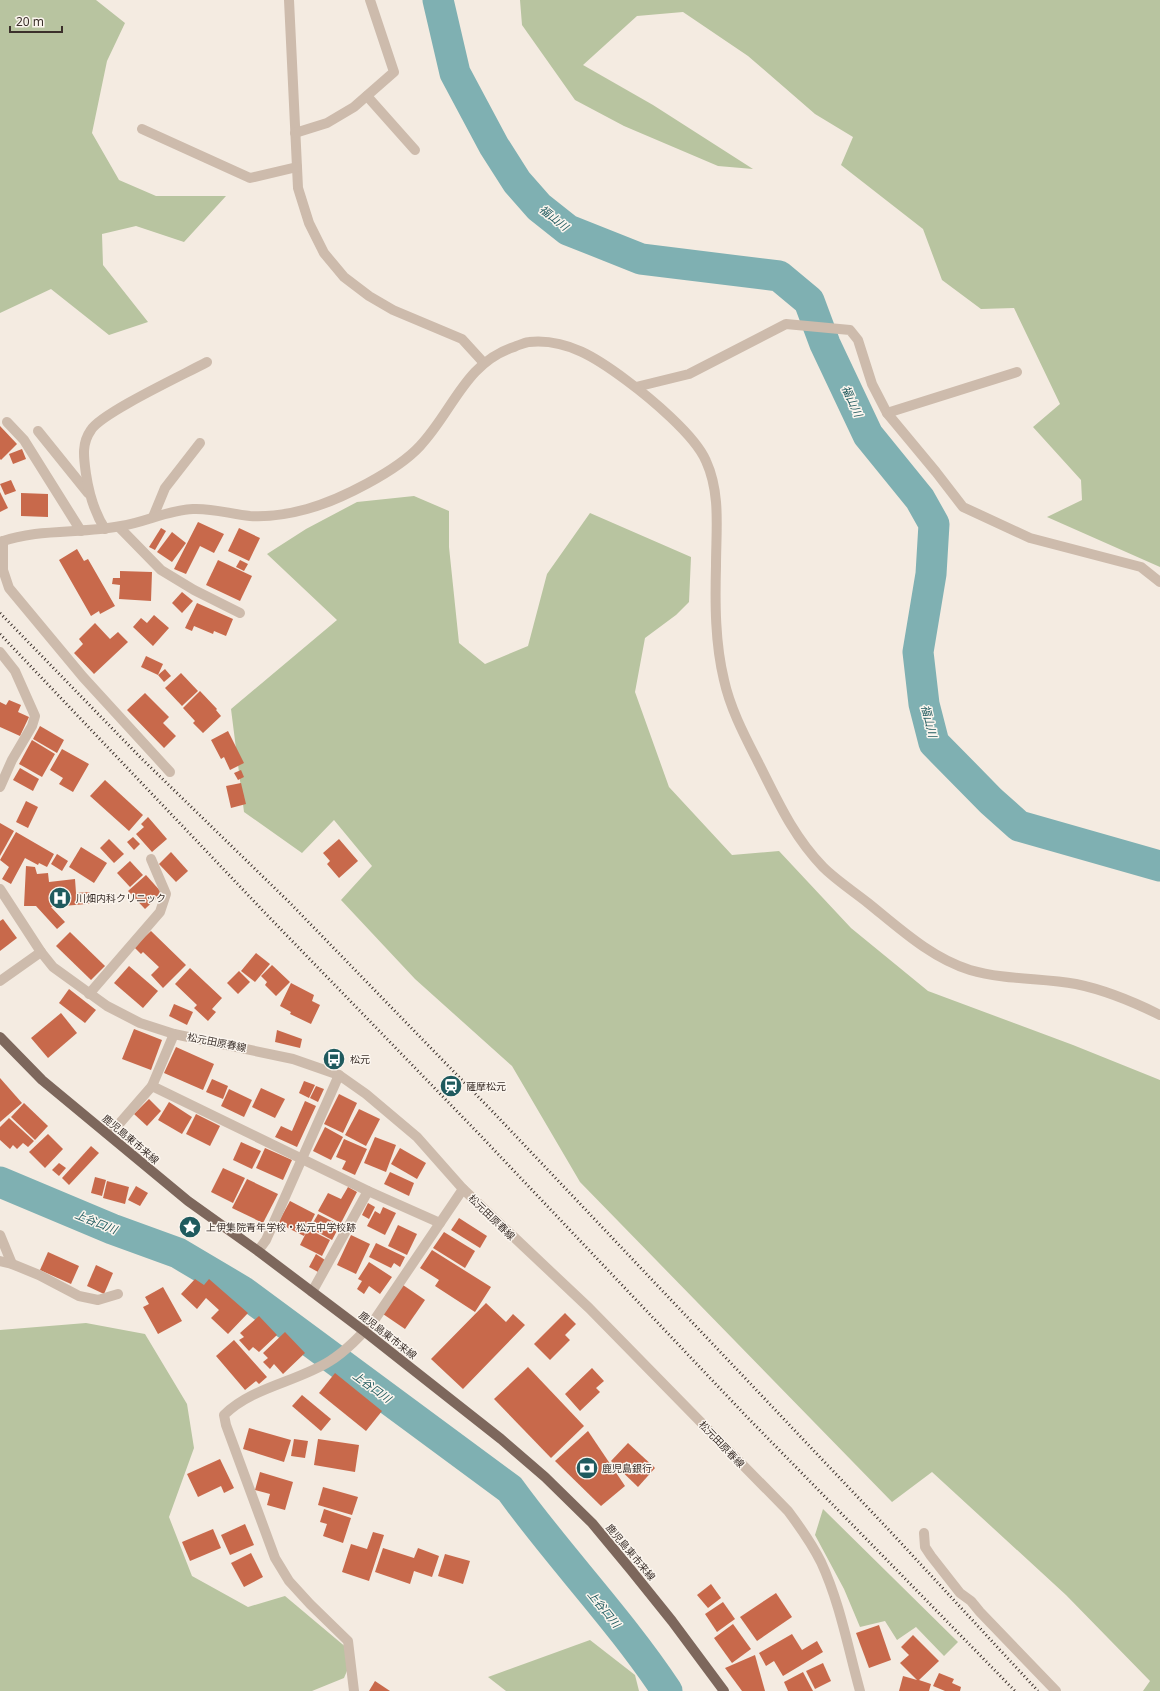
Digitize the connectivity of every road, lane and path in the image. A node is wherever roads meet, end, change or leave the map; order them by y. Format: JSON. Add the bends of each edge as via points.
{"nodes":[{"id":1,"x":289,"y":0,"type":"edge"},
{"id":2,"x":370,"y":0,"type":"edge"},
{"id":3,"x":367,"y":96,"type":"junction"},
{"id":4,"x":142,"y":129,"type":"dead end"},
{"id":5,"x":295,"y":133,"type":"junction"},
{"id":6,"x":415,"y":150,"type":"dead end"},
{"id":7,"x":297,"y":166,"type":"junction"},
{"id":8,"x":207,"y":362,"type":"dead end"},
{"id":9,"x":483,"y":362,"type":"junction"},
{"id":10,"x":1017,"y":372,"type":"dead end"},
{"id":11,"x":636,"y":387,"type":"junction"},
{"id":12,"x":887,"y":413,"type":"junction"},
{"id":13,"x":8,"y":422,"type":"dead end"},
{"id":14,"x":38,"y":431,"type":"dead end"},
{"id":15,"x":200,"y":443,"type":"dead end"},
{"id":16,"x":89,"y":493,"type":"junction"},
{"id":17,"x":153,"y":517,"type":"junction"},
{"id":18,"x":119,"y":527,"type":"junction"},
{"id":19,"x":105,"y":529,"type":"junction"},
{"id":20,"x":81,"y":531,"type":"junction"},
{"id":21,"x":2,"y":541,"type":"edge"},
{"id":22,"x":1160,"y":582,"type":"edge"},
{"id":23,"x":240,"y":613,"type":"dead end"},
{"id":24,"x":0,"y":652,"type":"edge"},
{"id":25,"x":170,"y":772,"type":"dead end"},
{"id":26,"x":0,"y":787,"type":"edge"},
{"id":27,"x":151,"y":859,"type":"dead end"},
{"id":28,"x":0,"y":889,"type":"edge"},
{"id":29,"x":41,"y":952,"type":"junction"},
{"id":30,"x":0,"y":981,"type":"edge"},
{"id":31,"x":88,"y":994,"type":"junction"},
{"id":32,"x":1160,"y":1015,"type":"edge"},
{"id":33,"x":174,"y":1034,"type":"junction"},
{"id":34,"x":0,"y":1037,"type":"edge"},
{"id":35,"x":339,"y":1075,"type":"junction"},
{"id":36,"x":152,"y":1086,"type":"junction"},
{"id":37,"x":106,"y":1133,"type":"junction"},
{"id":38,"x":303,"y":1159,"type":"junction"},
{"id":39,"x":463,"y":1189,"type":"junction"},
{"id":40,"x":368,"y":1191,"type":"junction"},
{"id":41,"x":440,"y":1223,"type":"junction"},
{"id":42,"x":0,"y":1235,"type":"edge"},
{"id":43,"x":258,"y":1251,"type":"junction"},
{"id":44,"x":0,"y":1261,"type":"edge"},
{"id":45,"x":12,"y":1264,"type":"junction"},
{"id":46,"x":312,"y":1292,"type":"junction"},
{"id":47,"x":118,"y":1294,"type":"dead end"},
{"id":48,"x":364,"y":1331,"type":"junction"},
{"id":49,"x":924,"y":1533,"type":"dead end"},
{"id":50,"x":354,"y":1691,"type":"edge"},
{"id":51,"x":724,"y":1691,"type":"edge"},
{"id":52,"x":860,"y":1691,"type":"edge"},
{"id":53,"x":1056,"y":1691,"type":"edge"}],
"edges":[{"from":1,"to":5,"type":"street"},
{"from":2,"to":3,"type":"street","via":[[394,72]]},
{"from":3,"to":5,"type":"street","via":[[327,123]]},
{"from":3,"to":6,"type":"street"},
{"from":4,"to":7,"type":"street","via":[[250,178]]},
{"from":5,"to":7,"type":"street"},
{"from":7,"to":9,"type":"street","via":[[298,188],[309,223],[324,253],[344,277],[393,310],[462,339]]},
{"from":8,"to":16,"type":"street","via":[[107,416],[91,429],[83,450]]},
{"from":9,"to":11,"type":"street","via":[[502,351],[528,342],[561,344],[604,363]]},
{"from":9,"to":17,"type":"street","via":[[463,385],[449,409],[419,447],[407,458],[367,483],[332,500],[307,509],[281,514],[249,516],[213,509],[188,509]]},
{"from":10,"to":12,"type":"street"},
{"from":11,"to":12,"type":"street","via":[[689,374],[786,324],[850,330],[858,340],[872,384]]},
{"from":11,"to":32,"type":"street","via":[[687,434],[705,457],[717,500],[715,586],[718,642],[724,680],[733,708],[793,830],[824,869],[936,954],[968,969],[1001,977],[1076,984],[1111,994]]},
{"from":12,"to":22,"type":"street","via":[[963,507],[1030,538],[1141,567]]},
{"from":13,"to":20,"type":"street","via":[[24,440]]},
{"from":14,"to":16,"type":"street"},
{"from":15,"to":17,"type":"street","via":[[165,488]]},
{"from":16,"to":19,"type":"street","via":[[97,517]]},
{"from":17,"to":18,"type":"street"},
{"from":18,"to":19,"type":"street"},
{"from":18,"to":23,"type":"street","via":[[161,570]]},
{"from":19,"to":20,"type":"street"},
{"from":20,"to":21,"type":"street","via":[[30,533]]},
{"from":21,"to":25,"type":"street","via":[[3,570],[9,588],[83,677]]},
{"from":24,"to":26,"type":"street","via":[[15,671],[35,716]]},
{"from":27,"to":31,"type":"street","via":[[166,894],[160,912]]},
{"from":28,"to":29,"type":"street","name":"松元田原春線"},
{"from":29,"to":30,"type":"street"},
{"from":29,"to":31,"type":"street","name":"松元田原春線","via":[[52,967]]},
{"from":31,"to":33,"type":"street","name":"松元田原春線","via":[[140,1023]]},
{"from":33,"to":35,"type":"street","name":"松元田原春線","via":[[293,1058]]},
{"from":33,"to":36,"type":"street"},
{"from":34,"to":37,"type":"main road","name":"鹿児島東市来線","via":[[42,1080]]},
{"from":35,"to":38,"type":"street"},
{"from":35,"to":39,"type":"street","name":"松元田原春線","via":[[417,1137]]},
{"from":36,"to":37,"type":"street","via":[[119,1124]]},
{"from":36,"to":38,"type":"street"},
{"from":37,"to":43,"type":"main road","name":"鹿児島東市来線","via":[[188,1201]]},
{"from":38,"to":40,"type":"street"},
{"from":38,"to":43,"type":"street","via":[[266,1240]]},
{"from":39,"to":41,"type":"street"},
{"from":39,"to":52,"type":"street","name":"松元田原春線","via":[[588,1308],[788,1511],[808,1538],[821,1562],[835,1598]]},
{"from":40,"to":41,"type":"street"},
{"from":40,"to":46,"type":"street"},
{"from":41,"to":48,"type":"street","via":[[373,1322]]},
{"from":42,"to":45,"type":"street"},
{"from":43,"to":46,"type":"main road","name":"鹿児島東市来線"},
{"from":44,"to":45,"type":"street"},
{"from":45,"to":47,"type":"street","via":[[79,1296],[98,1300]]},
{"from":46,"to":48,"type":"main road","name":"鹿児島東市来線"},
{"from":48,"to":50,"type":"street","via":[[330,1361],[240,1402],[224,1415],[275,1558],[289,1581],[348,1640]]},
{"from":48,"to":51,"type":"main road","name":"鹿児島東市来線","via":[[501,1439],[592,1523],[672,1621]]},
{"from":49,"to":53,"type":"street","via":[[925,1547],[960,1593],[971,1601]]}]}
